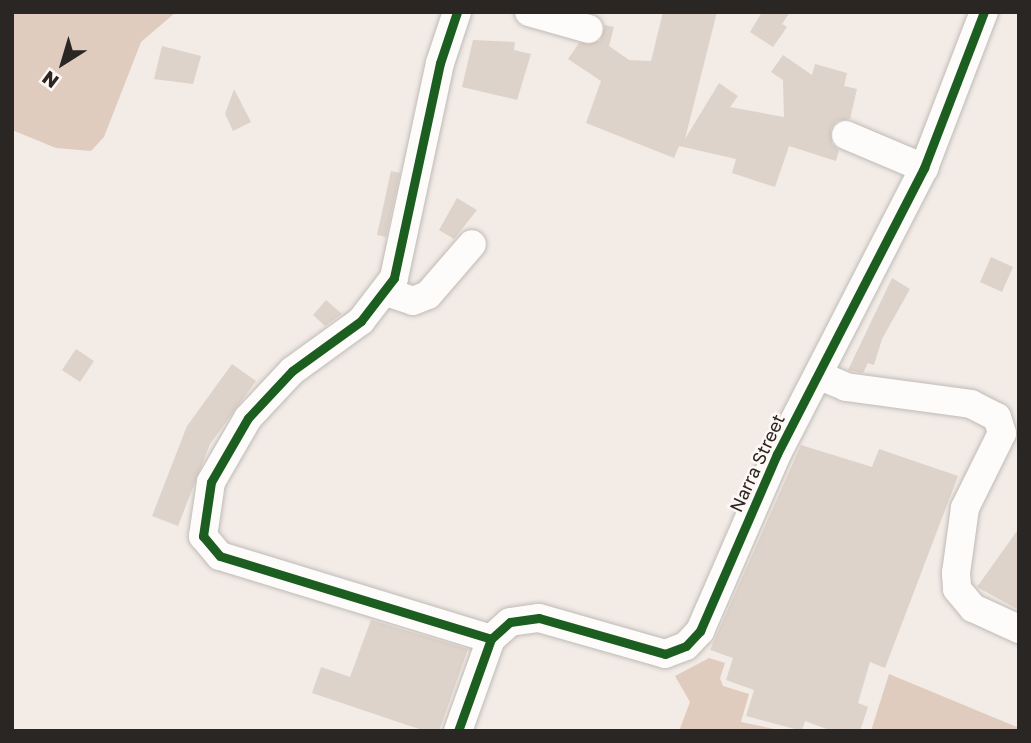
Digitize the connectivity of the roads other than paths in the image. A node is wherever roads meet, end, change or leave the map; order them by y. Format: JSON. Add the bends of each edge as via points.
{"nodes":[{"id":1,"x":457,"y":12,"type":"edge"},
{"id":2,"x":529,"y":12,"type":"edge"},
{"id":3,"x":984,"y":12,"type":"edge"},
{"id":4,"x":589,"y":29,"type":"dead end"},
{"id":5,"x":846,"y":135,"type":"dead end"},
{"id":6,"x":924,"y":168,"type":"junction"},
{"id":7,"x":472,"y":244,"type":"dead end"},
{"id":8,"x":386,"y":292,"type":"junction"},
{"id":9,"x":818,"y":375,"type":"junction"},
{"id":10,"x":1019,"y":629,"type":"edge"},
{"id":11,"x":491,"y":639,"type":"junction"},
{"id":12,"x":458,"y":731,"type":"edge"}],
"edges":[{"from":1,"to":8,"type":"street","via":[[440,63],[400,258]]},
{"from":2,"to":4,"type":"street"},
{"from":3,"to":6,"type":"street","name":"Narra Street"},
{"from":5,"to":6,"type":"street"},
{"from":6,"to":9,"type":"street","name":"Narra Street"},
{"from":7,"to":8,"type":"street","via":[[429,295],[413,301]]},
{"from":8,"to":11,"type":"street","via":[[361,321],[271,390],[248,418],[211,482],[202,536],[220,556]]},
{"from":9,"to":10,"type":"street","via":[[845,387],[971,404],[997,417],[1002,433],[965,508],[957,589],[973,608]]},
{"from":9,"to":11,"type":"street","name":"Narra Street","via":[[777,454],[710,613],[686,646],[665,654],[648,652],[539,618],[510,622]]},
{"from":11,"to":12,"type":"street"}]}
